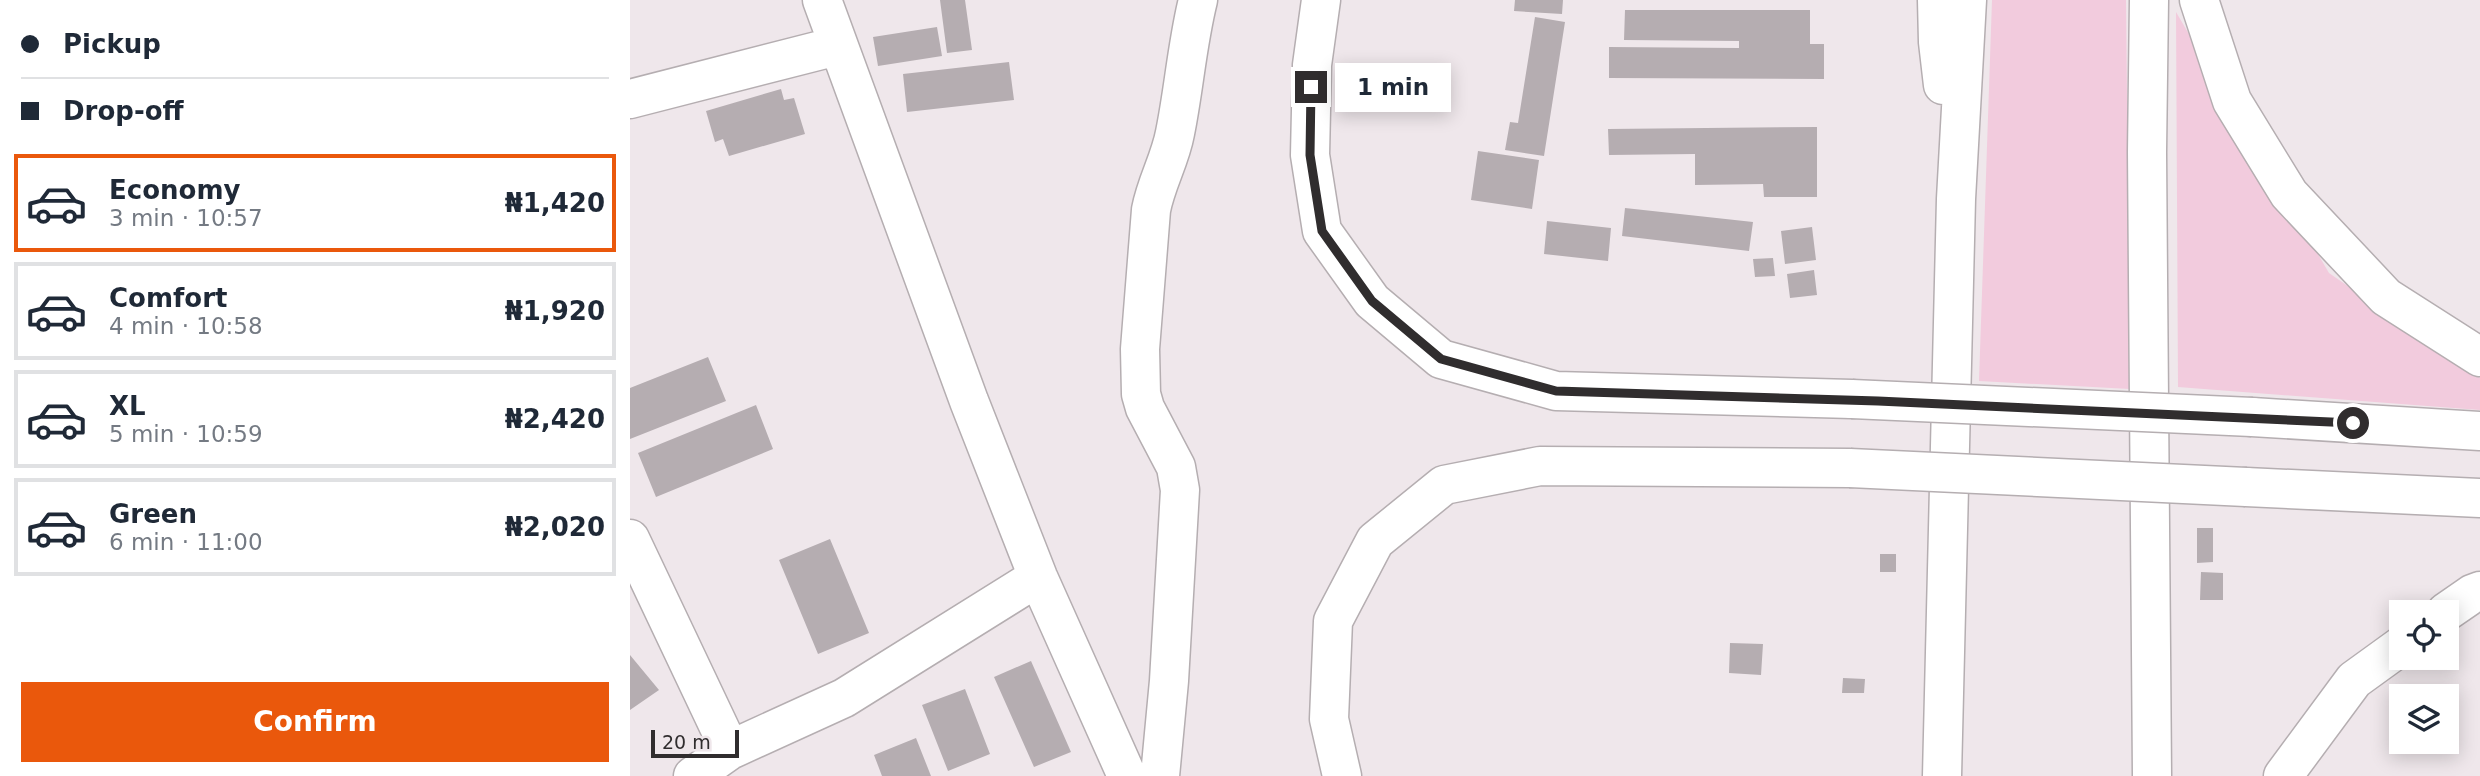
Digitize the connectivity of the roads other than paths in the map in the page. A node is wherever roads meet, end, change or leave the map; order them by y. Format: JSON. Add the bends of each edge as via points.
{"nodes":[{"id":1,"x":822,"y":0,"type":"edge"},
{"id":2,"x":1198,"y":0,"type":"edge"},
{"id":3,"x":1321,"y":0,"type":"edge"},
{"id":4,"x":1937,"y":0,"type":"edge"},
{"id":5,"x":1967,"y":0,"type":"edge"},
{"id":6,"x":2149,"y":0,"type":"edge"},
{"id":7,"x":2199,"y":0,"type":"edge"},
{"id":8,"x":837,"y":46,"type":"junction"},
{"id":9,"x":630,"y":99,"type":"edge"},
{"id":10,"x":1956,"y":200,"type":"junction"},
{"id":11,"x":2480,"y":357,"type":"edge"},
{"id":12,"x":2480,"y":431,"type":"edge"},
{"id":13,"x":2480,"y":498,"type":"edge"},
{"id":14,"x":630,"y":540,"type":"edge"},
{"id":15,"x":1038,"y":577,"type":"junction"},
{"id":16,"x":2480,"y":591,"type":"edge"},
{"id":17,"x":2459,"y":604,"type":"edge"},
{"id":18,"x":2389,"y":655,"type":"edge"},
{"id":19,"x":730,"y":750,"type":"junction"},
{"id":20,"x":693,"y":776,"type":"edge"},
{"id":21,"x":1127,"y":776,"type":"edge"},
{"id":22,"x":1160,"y":776,"type":"edge"},
{"id":23,"x":1342,"y":776,"type":"edge"},
{"id":24,"x":1942,"y":776,"type":"edge"},
{"id":25,"x":2152,"y":776,"type":"edge"},
{"id":26,"x":2283,"y":776,"type":"edge"}],
"edges":[{"from":1,"to":8,"type":"main road"},
{"from":2,"to":22,"type":"main road","via":[[1176,132],[1153,195],[1140,349],[1141,394],[1176,467],[1180,490]]},
{"from":3,"to":12,"type":"main road","bridge":true,"via":[[1312,65],[1310,155],[1322,231],[1372,301],[1441,359],[1556,391],[2252,417]]},
{"from":4,"to":10,"type":"main road"},
{"from":5,"to":10,"type":"main road"},
{"from":6,"to":25,"type":"main road"},
{"from":7,"to":11,"type":"main road","via":[[2232,101],[2289,194],[2386,297]]},
{"from":8,"to":9,"type":"main road"},
{"from":8,"to":15,"type":"main road"},
{"from":10,"to":24,"type":"main road"},
{"from":13,"to":23,"type":"main road","bridge":true,"via":[[1850,468],[1540,466],[1444,485],[1375,541],[1333,621],[1329,719]]},
{"from":14,"to":19,"type":"main road"},
{"from":15,"to":19,"type":"main road","via":[[844,698]]},
{"from":15,"to":21,"type":"main road"},
{"from":16,"to":17,"type":"main road"},
{"from":18,"to":26,"type":"main road","via":[[2354,681]]},
{"from":19,"to":20,"type":"main road"}]}
